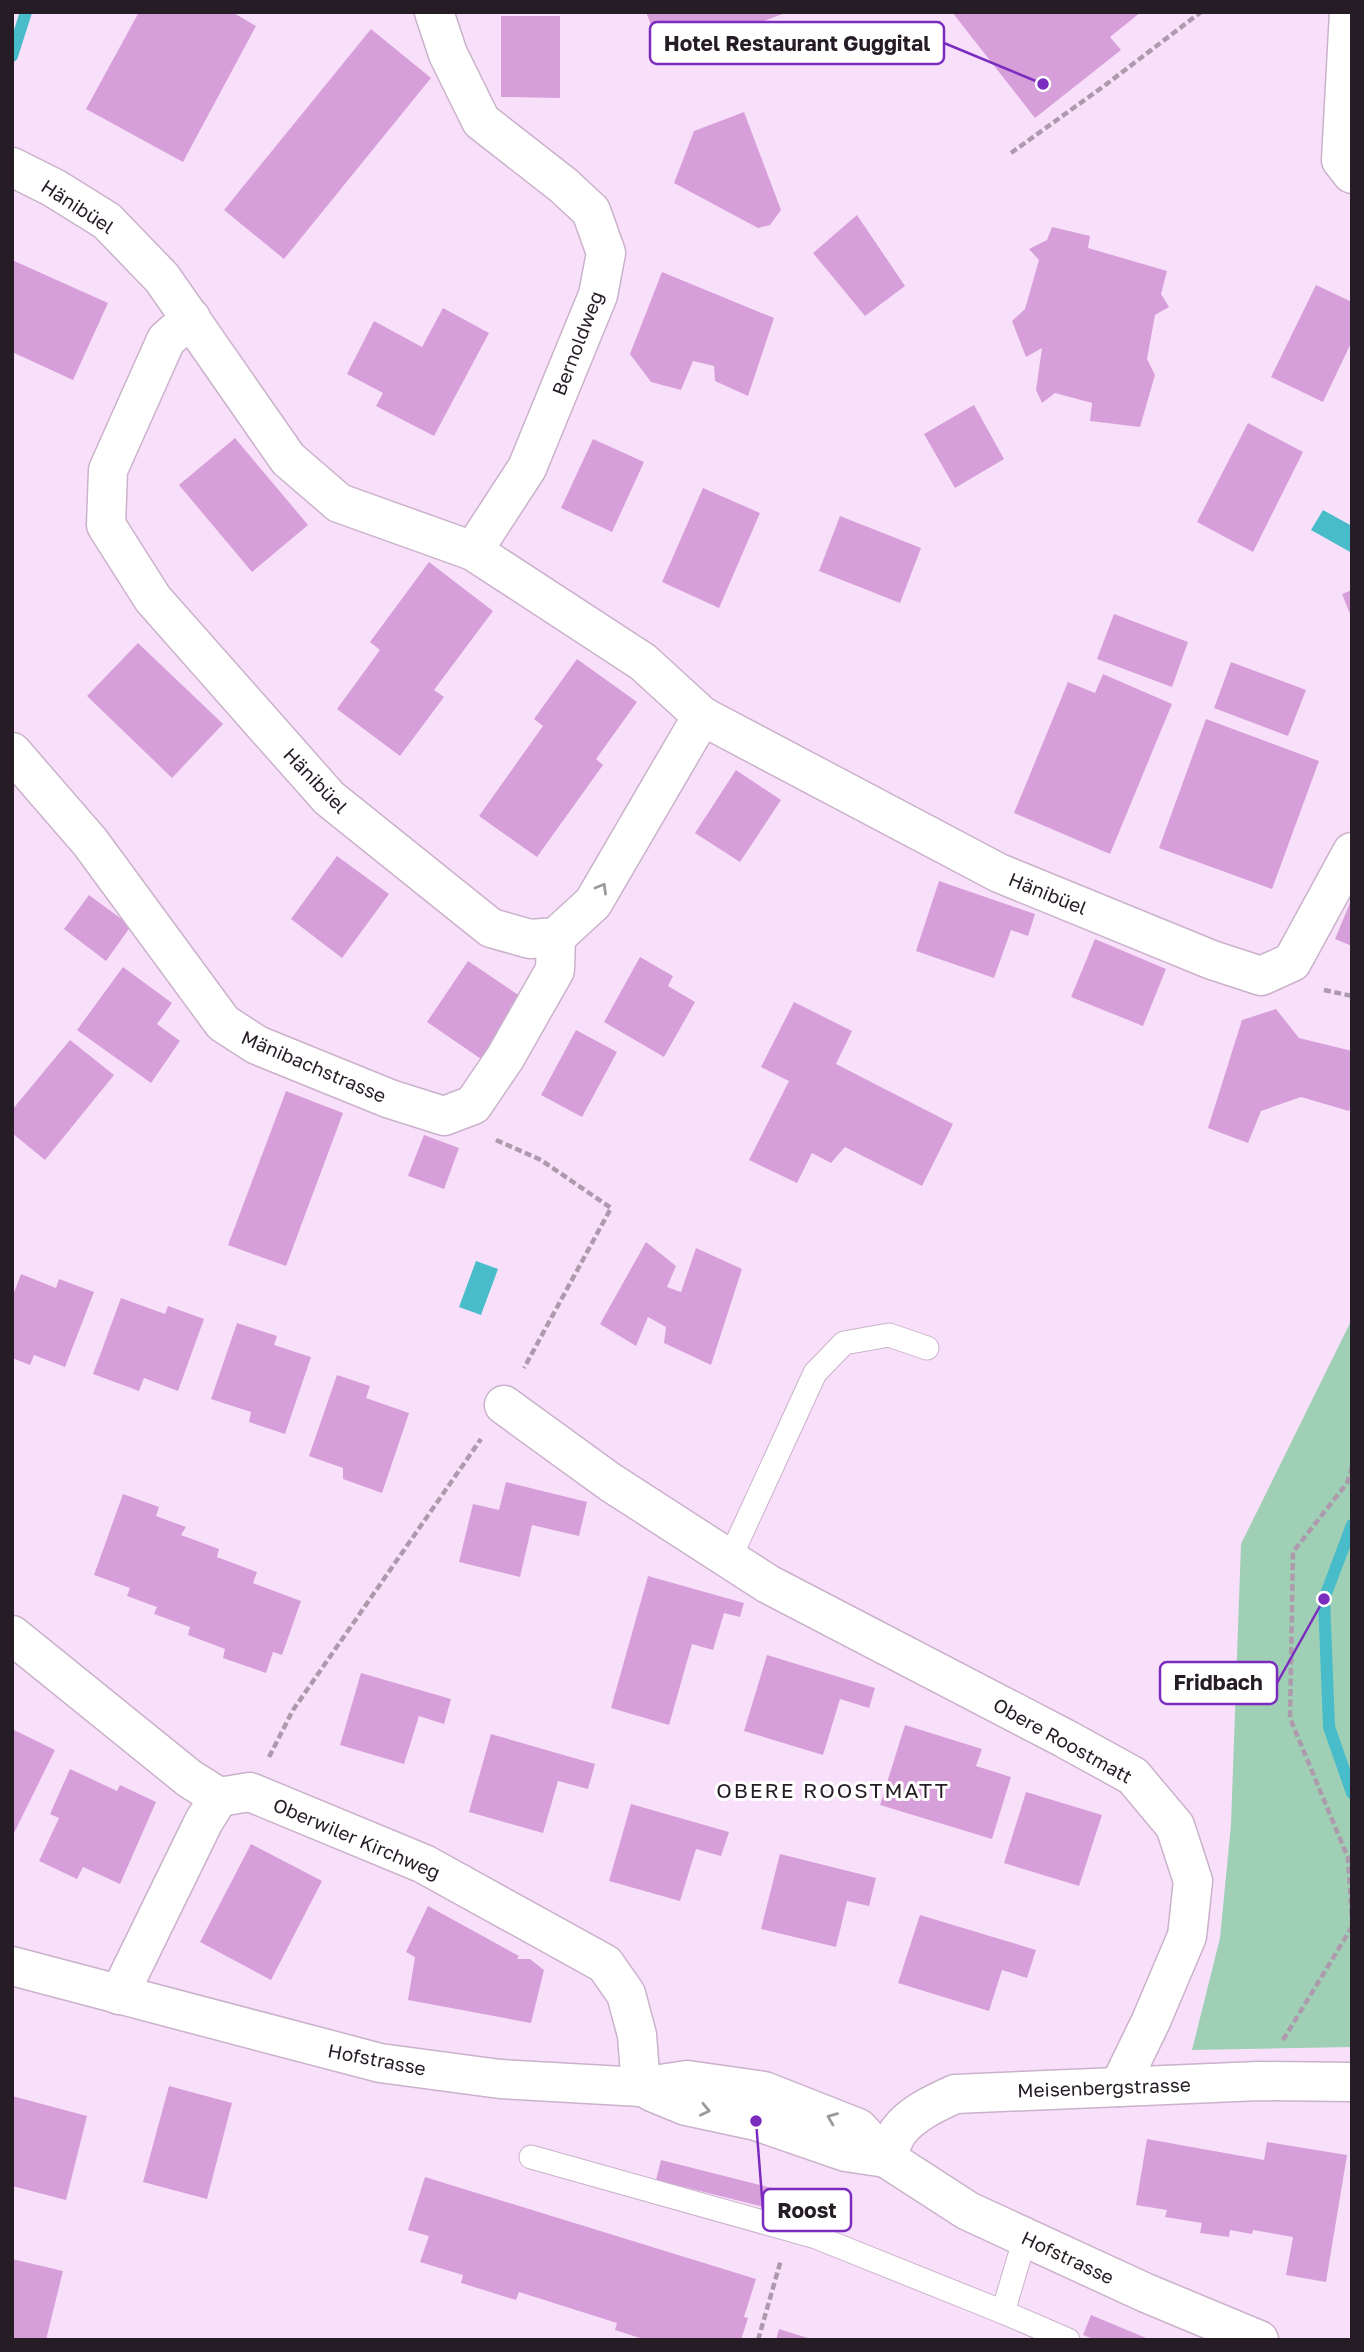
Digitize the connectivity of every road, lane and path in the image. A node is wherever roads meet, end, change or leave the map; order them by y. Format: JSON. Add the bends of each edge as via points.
{"nodes":[{"id":1,"x":434,"y":12,"type":"edge"},
{"id":2,"x":1201,"y":12,"type":"edge"},
{"id":3,"x":1349,"y":12,"type":"edge"},
{"id":4,"x":1011,"y":153,"type":"dead end"},
{"id":5,"x":12,"y":167,"type":"edge"},
{"id":6,"x":1352,"y":174,"type":"edge"},
{"id":7,"x":191,"y":318,"type":"junction"},
{"id":8,"x":473,"y":551,"type":"junction"},
{"id":9,"x":702,"y":716,"type":"junction"},
{"id":10,"x":12,"y":752,"type":"edge"},
{"id":11,"x":1352,"y":852,"type":"edge"},
{"id":12,"x":556,"y":937,"type":"junction"},
{"id":13,"x":541,"y":1160,"type":"dead end"},
{"id":14,"x":926,"y":1348,"type":"dead end"},
{"id":15,"x":512,"y":1389,"type":"joint"},
{"id":16,"x":481,"y":1439,"type":"dead end"},
{"id":17,"x":1352,"y":1467,"type":"edge"},
{"id":18,"x":729,"y":1560,"type":"junction"},
{"id":19,"x":12,"y":1635,"type":"edge"},
{"id":20,"x":234,"y":1794,"type":"junction"},
{"id":21,"x":1352,"y":1921,"type":"edge"},
{"id":22,"x":1352,"y":1927,"type":"edge"},
{"id":23,"x":12,"y":1966,"type":"edge"},
{"id":24,"x":119,"y":1995,"type":"junction"},
{"id":25,"x":1259,"y":2081,"type":"junction"},
{"id":26,"x":1352,"y":2081,"type":"edge"},
{"id":27,"x":641,"y":2087,"type":"junction"},
{"id":28,"x":1119,"y":2087,"type":"junction"},
{"id":29,"x":531,"y":2157,"type":"dead end"},
{"id":30,"x":886,"y":2158,"type":"junction"},
{"id":31,"x":1025,"y":2238,"type":"junction"},
{"id":32,"x":776,"y":2274,"type":"dead end"},
{"id":33,"x":1003,"y":2312,"type":"junction"},
{"id":34,"x":758,"y":2340,"type":"edge"},
{"id":35,"x":1068,"y":2340,"type":"edge"},
{"id":36,"x":1259,"y":2340,"type":"edge"}],
"edges":[{"from":1,"to":8,"type":"street","name":"Bernoldweg","via":[[448,54],[481,121],[591,211],[606,253],[598,295],[527,468]]},
{"from":2,"to":4,"type":"path"},
{"from":3,"to":6,"type":"street","via":[[1341,160]]},
{"from":5,"to":7,"type":"street","name":"Hänibüel","via":[[107,221],[162,278]]},
{"from":7,"to":8,"type":"street","name":"Hänibüel","via":[[288,459],[339,503]]},
{"from":7,"to":12,"type":"street","name":"Hänibüel","via":[[166,340],[108,470],[106,525],[153,599],[329,798],[491,928],[530,939]]},
{"from":8,"to":9,"type":"street","name":"Hänibüel","via":[[643,662]]},
{"from":9,"to":11,"type":"street","name":"Hänibüel","via":[[999,873],[1261,976],[1292,962]]},
{"from":12,"to":9,"type":"street","one_way":true,"via":[[593,903]]},
{"from":10,"to":12,"type":"street","name":"Mänibachstrasse","via":[[90,842],[223,1023],[257,1045],[390,1099],[444,1116],[473,1105],[555,970]]},
{"from":13,"to":15,"type":"path","via":[[611,1208]]},
{"from":14,"to":18,"type":"lane","via":[[888,1335],[844,1343],[815,1373]]},
{"from":15,"to":18,"type":"street","name":"Obere Roostmatt","via":[[610,1482]]},
{"from":16,"to":20,"type":"path"},
{"from":17,"to":21,"type":"path","via":[[1347,1483],[1293,1552],[1290,1718],[1348,1858]]},
{"from":18,"to":28,"type":"street","name":"Obere Roostmatt","via":[[1133,1776],[1175,1826],[1192,1881],[1186,1936]]},
{"from":19,"to":20,"type":"street","name":"Oberwiler Kirchweg","via":[[190,1779]]},
{"from":20,"to":24,"type":"street","via":[[204,1821]]},
{"from":20,"to":27,"type":"street","name":"Oberwiler Kirchweg","via":[[424,1864],[606,1964],[626,1994],[637,2035]]},
{"from":22,"to":25,"type":"path"},
{"from":23,"to":24,"type":"street","name":"Hofstrasse"},
{"from":24,"to":27,"type":"street","name":"Hofstrasse","via":[[380,2063],[500,2079]]},
{"from":25,"to":26,"type":"street","name":"Meisenbergstrasse"},
{"from":25,"to":28,"type":"street","name":"Meisenbergstrasse"},
{"from":27,"to":30,"type":"street","name":"Hofstrasse","via":[[687,2080],[764,2091],[858,2128]]},
{"from":28,"to":30,"type":"street","name":"Meisenbergstrasse","via":[[955,2094],[933,2104],[899,2131]]},
{"from":29,"to":33,"type":"lane","via":[[816,2236]]},
{"from":30,"to":31,"type":"street","name":"Hofstrasse","via":[[968,2211]]},
{"from":31,"to":33,"type":"lane"},
{"from":31,"to":36,"type":"street","name":"Hofstrasse"},
{"from":32,"to":34,"type":"path"},
{"from":33,"to":35,"type":"lane"}]}
